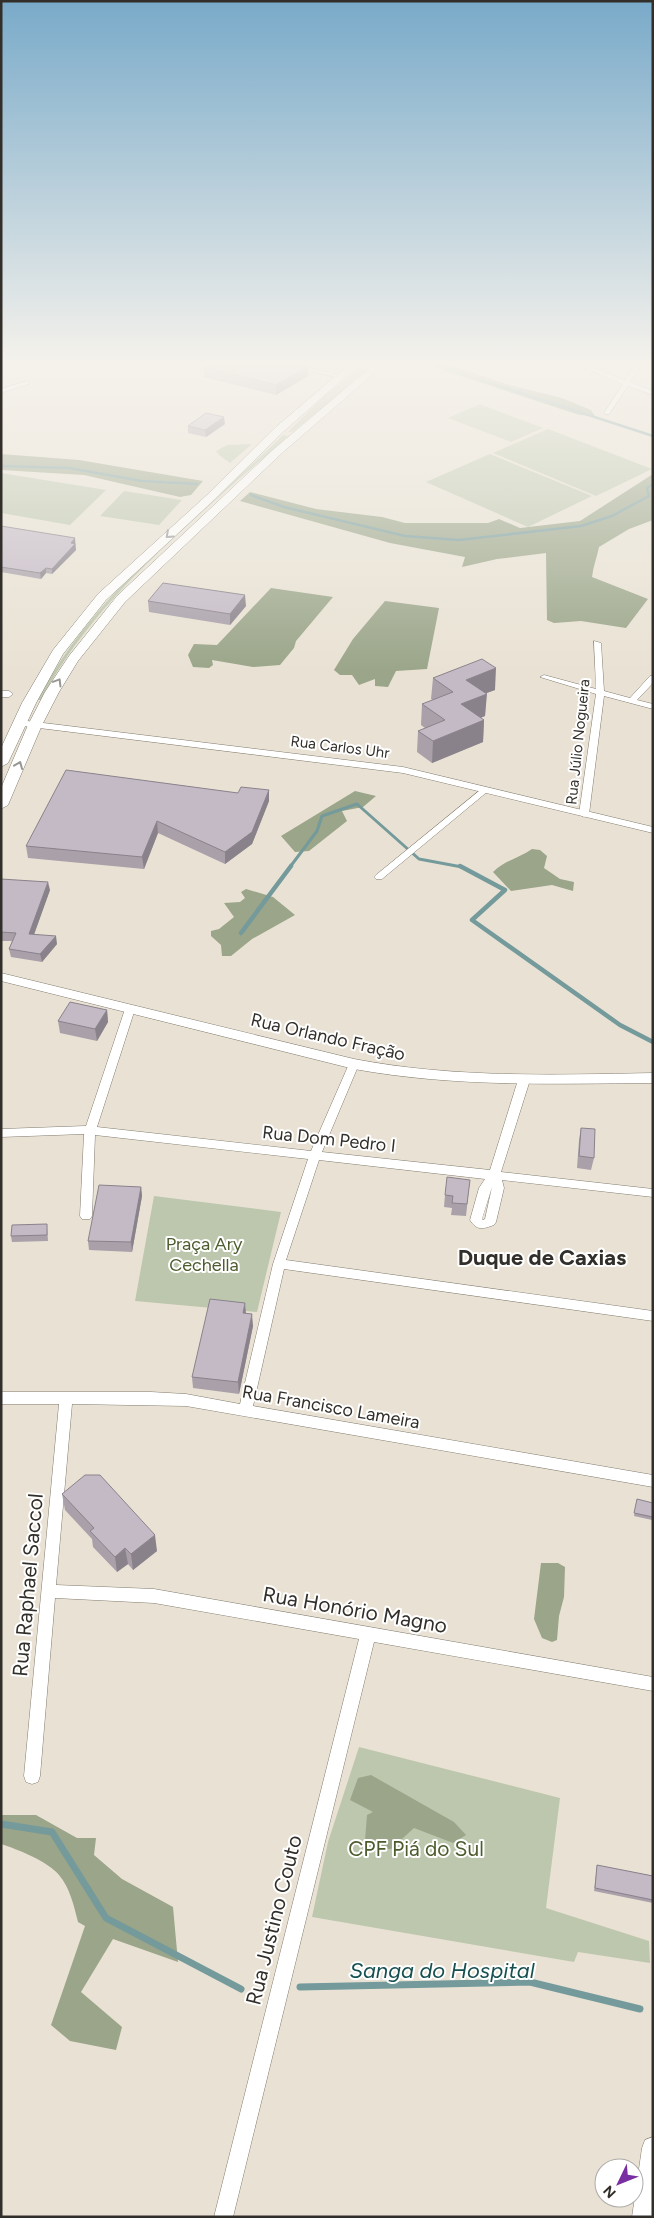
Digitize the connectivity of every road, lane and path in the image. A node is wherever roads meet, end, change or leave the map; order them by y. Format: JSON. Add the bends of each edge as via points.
{"nodes":[{"id":1,"x":243,"y":466,"type":"edge"},
{"id":2,"x":263,"y":466,"type":"edge"},
{"id":3,"x":597,"y":643,"type":"dead end"},
{"id":4,"x":544,"y":677,"type":"dead end"},
{"id":5,"x":653,"y":678,"type":"edge"},
{"id":6,"x":600,"y":692,"type":"junction"},
{"id":7,"x":632,"y":701,"type":"junction"},
{"id":8,"x":653,"y":707,"type":"edge"},
{"id":9,"x":19,"y":723,"type":"junction"},
{"id":10,"x":35,"y":725,"type":"junction"},
{"id":11,"x":1,"y":763,"type":"edge"},
{"id":12,"x":484,"y":790,"type":"junction"},
{"id":13,"x":1,"y":805,"type":"edge"},
{"id":14,"x":584,"y":814,"type":"junction"},
{"id":15,"x":653,"y":830,"type":"edge"},
{"id":16,"x":379,"y":878,"type":"dead end"},
{"id":17,"x":1,"y":977,"type":"edge"},
{"id":18,"x":130,"y":1009,"type":"junction"},
{"id":19,"x":354,"y":1064,"type":"junction"},
{"id":20,"x":653,"y":1078,"type":"edge"},
{"id":21,"x":524,"y":1080,"type":"junction"},
{"id":22,"x":90,"y":1130,"type":"junction"},
{"id":23,"x":1,"y":1133,"type":"edge"},
{"id":24,"x":315,"y":1155,"type":"junction"},
{"id":25,"x":494,"y":1175,"type":"junction"},
{"id":26,"x":653,"y":1194,"type":"edge"},
{"id":27,"x":86,"y":1216,"type":"dead end"},
{"id":28,"x":279,"y":1264,"type":"junction"},
{"id":29,"x":653,"y":1316,"type":"edge"},
{"id":30,"x":66,"y":1397,"type":"junction"},
{"id":31,"x":1,"y":1398,"type":"edge"},
{"id":32,"x":245,"y":1411,"type":"junction"},
{"id":33,"x":653,"y":1481,"type":"edge"},
{"id":34,"x":49,"y":1591,"type":"junction"},
{"id":35,"x":368,"y":1634,"type":"junction"},
{"id":36,"x":653,"y":1684,"type":"edge"},
{"id":37,"x":32,"y":1776,"type":"dead end"},
{"id":38,"x":653,"y":2148,"type":"edge"},
{"id":39,"x":223,"y":2217,"type":"edge"},
{"id":40,"x":644,"y":2217,"type":"edge"}],
"edges":[{"from":1,"to":9,"type":"main road","one_way":true,"via":[[102,597],[57,653]]},
{"from":10,"to":2,"type":"main road","one_way":true,"via":[[73,659],[121,599]]},
{"from":3,"to":6,"type":"street","name":"Rua Júlio Nogueira"},
{"from":4,"to":6,"type":"street"},
{"from":5,"to":7,"type":"street"},
{"from":6,"to":7,"type":"street"},
{"from":6,"to":14,"type":"street","name":"Rua Júlio Nogueira"},
{"from":7,"to":8,"type":"street"},
{"from":9,"to":10,"type":"street","name":"Rua Carlos Uhr"},
{"from":9,"to":11,"type":"main road"},
{"from":10,"to":12,"type":"street","name":"Rua Carlos Uhr","via":[[382,767]]},
{"from":13,"to":10,"type":"main road","one_way":true},
{"from":12,"to":14,"type":"street","name":"Rua Carlos Uhr"},
{"from":12,"to":16,"type":"street"},
{"from":14,"to":15,"type":"street","name":"Rua Carlos Uhr"},
{"from":17,"to":18,"type":"street","name":"Rua Orlando Fração"},
{"from":18,"to":19,"type":"street","name":"Rua Orlando Fração"},
{"from":18,"to":22,"type":"street"},
{"from":19,"to":21,"type":"street","name":"Rua Orlando Fração","via":[[407,1075]]},
{"from":19,"to":24,"type":"street"},
{"from":20,"to":21,"type":"street","name":"Rua Orlando Fração"},
{"from":21,"to":25,"type":"street"},
{"from":22,"to":23,"type":"street","name":"Rua Dom Pedro I"},
{"from":22,"to":24,"type":"street","name":"Rua Dom Pedro I"},
{"from":22,"to":27,"type":"street"},
{"from":24,"to":25,"type":"street","name":"Rua Dom Pedro I"},
{"from":24,"to":28,"type":"street"},
{"from":25,"to":26,"type":"street","name":"Rua Dom Pedro I"},
{"from":28,"to":29,"type":"street"},
{"from":28,"to":32,"type":"street"},
{"from":30,"to":31,"type":"street","name":"Rua Francisco Lameira"},
{"from":30,"to":32,"type":"street","name":"Rua Francisco Lameira","via":[[159,1398]]},
{"from":30,"to":34,"type":"street","name":"Rua Raphael Saccol"},
{"from":32,"to":33,"type":"street","name":"Rua Francisco Lameira"},
{"from":34,"to":35,"type":"street","name":"Rua Honório Magno","via":[[154,1596]]},
{"from":34,"to":37,"type":"street","name":"Rua Raphael Saccol"},
{"from":35,"to":36,"type":"street","name":"Rua Honório Magno"},
{"from":35,"to":39,"type":"street","name":"Rua Justino Couto"},
{"from":38,"to":40,"type":"street"}]}
